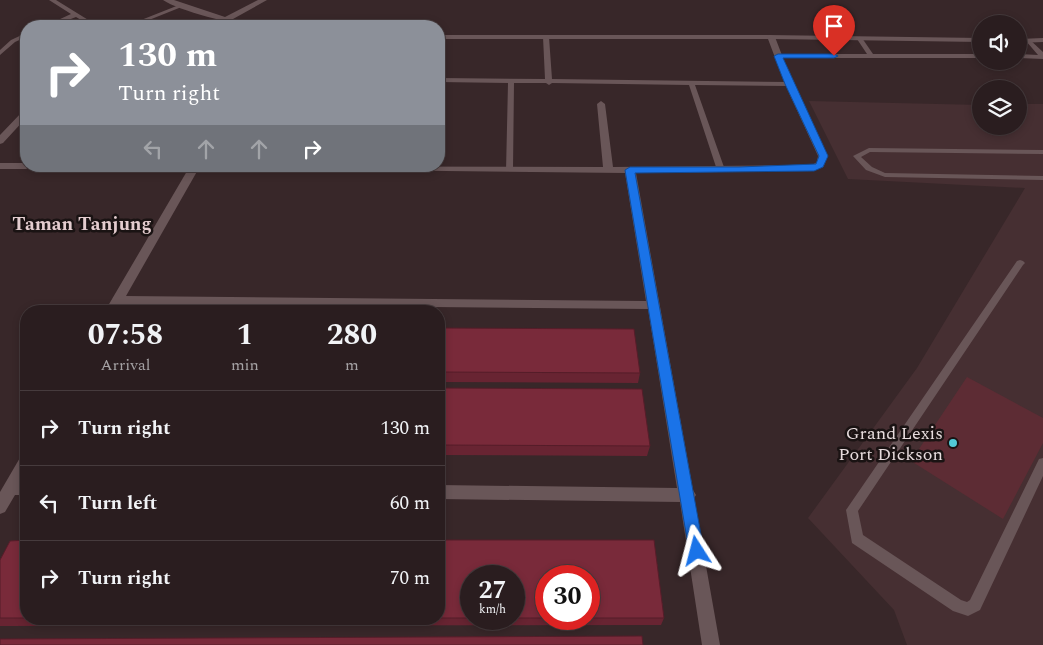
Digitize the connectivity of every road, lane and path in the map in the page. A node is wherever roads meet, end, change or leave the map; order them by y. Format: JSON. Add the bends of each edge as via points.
{"nodes":[{"id":1,"x":52,"y":0,"type":"edge"},
{"id":2,"x":167,"y":0,"type":"edge"},
{"id":3,"x":263,"y":0,"type":"edge"},
{"id":4,"x":181,"y":6,"type":"junction"},
{"id":5,"x":75,"y":15,"type":"junction"},
{"id":6,"x":63,"y":20,"type":"edge"},
{"id":7,"x":84,"y":20,"type":"edge"},
{"id":8,"x":145,"y":20,"type":"edge"},
{"id":9,"x":226,"y":20,"type":"joint"},
{"id":10,"x":445,"y":37,"type":"edge"},
{"id":11,"x":546,"y":37,"type":"junction"},
{"id":12,"x":772,"y":37,"type":"junction"},
{"id":13,"x":20,"y":38,"type":"edge"},
{"id":14,"x":860,"y":39,"type":"junction"},
{"id":15,"x":972,"y":40,"type":"edge"},
{"id":16,"x":1043,"y":40,"type":"edge"},
{"id":17,"x":1029,"y":41,"type":"joint"},
{"id":18,"x":0,"y":53,"type":"edge"},
{"id":19,"x":778,"y":56,"type":"junction"},
{"id":20,"x":871,"y":56,"type":"junction"},
{"id":21,"x":972,"y":56,"type":"edge"},
{"id":22,"x":1027,"y":56,"type":"edge"},
{"id":23,"x":1043,"y":56,"type":"edge"},
{"id":24,"x":445,"y":80,"type":"edge"},
{"id":25,"x":511,"y":82,"type":"junction"},
{"id":26,"x":691,"y":82,"type":"junction"},
{"id":27,"x":549,"y":83,"type":"junction"},
{"id":28,"x":789,"y":84,"type":"junction"},
{"id":29,"x":601,"y":104,"type":"dead end"},
{"id":30,"x":20,"y":119,"type":"edge"},
{"id":31,"x":0,"y":141,"type":"edge"},
{"id":32,"x":1043,"y":152,"type":"edge"},
{"id":33,"x":0,"y":166,"type":"edge"},
{"id":34,"x":20,"y":166,"type":"edge"},
{"id":35,"x":445,"y":168,"type":"edge"},
{"id":36,"x":509,"y":169,"type":"junction"},
{"id":37,"x":608,"y":170,"type":"junction"},
{"id":38,"x":630,"y":170,"type":"junction"},
{"id":39,"x":721,"y":170,"type":"junction"},
{"id":40,"x":191,"y":172,"type":"edge"},
{"id":41,"x":1043,"y":178,"type":"edge"},
{"id":42,"x":1020,"y":263,"type":"dead end"},
{"id":43,"x":118,"y":300,"type":"junction"},
{"id":44,"x":115,"y":305,"type":"edge"},
{"id":45,"x":652,"y":305,"type":"junction"},
{"id":46,"x":1043,"y":463,"type":"edge"},
{"id":47,"x":19,"y":488,"type":"edge"},
{"id":48,"x":445,"y":492,"type":"edge"},
{"id":49,"x":688,"y":494,"type":"junction"},
{"id":50,"x":0,"y":507,"type":"edge"},
{"id":51,"x":712,"y":645,"type":"edge"}],
"edges":[{"from":1,"to":5,"type":"lane"},
{"from":2,"to":4,"type":"street"},
{"from":3,"to":9,"type":"street"},
{"from":4,"to":8,"type":"lane"},
{"from":4,"to":9,"type":"street"},
{"from":5,"to":6,"type":"lane"},
{"from":5,"to":7,"type":"lane"},
{"from":10,"to":11,"type":"street"},
{"from":11,"to":12,"type":"street"},
{"from":11,"to":27,"type":"lane"},
{"from":12,"to":14,"type":"street"},
{"from":12,"to":19,"type":"street"},
{"from":13,"to":18,"type":"lane"},
{"from":14,"to":15,"type":"street"},
{"from":14,"to":20,"type":"lane"},
{"from":16,"to":17,"type":"street"},
{"from":17,"to":23,"type":"lane"},
{"from":19,"to":20,"type":"lane"},
{"from":19,"to":28,"type":"street"},
{"from":20,"to":21,"type":"lane"},
{"from":22,"to":23,"type":"lane"},
{"from":24,"to":25,"type":"lane"},
{"from":25,"to":27,"type":"lane"},
{"from":25,"to":36,"type":"lane"},
{"from":26,"to":27,"type":"lane"},
{"from":26,"to":28,"type":"lane"},
{"from":26,"to":39,"type":"lane"},
{"from":28,"to":39,"type":"street","via":[[823,156],[820,165],[814,168]]},
{"from":29,"to":37,"type":"street"},
{"from":30,"to":31,"type":"street"},
{"from":32,"to":41,"type":"lane","via":[[869,150],[857,156],[863,165],[885,175]]},
{"from":33,"to":34,"type":"street"},
{"from":35,"to":36,"type":"street"},
{"from":36,"to":37,"type":"street"},
{"from":37,"to":38,"type":"street"},
{"from":38,"to":39,"type":"street"},
{"from":38,"to":45,"type":"street"},
{"from":40,"to":43,"type":"street"},
{"from":42,"to":46,"type":"lane","via":[[852,510],[857,539],[958,606],[968,609],[975,605]]},
{"from":43,"to":44,"type":"street"},
{"from":43,"to":45,"type":"street"},
{"from":45,"to":49,"type":"street"},
{"from":47,"to":50,"type":"street"},
{"from":48,"to":49,"type":"street"},
{"from":49,"to":51,"type":"street"}]}
